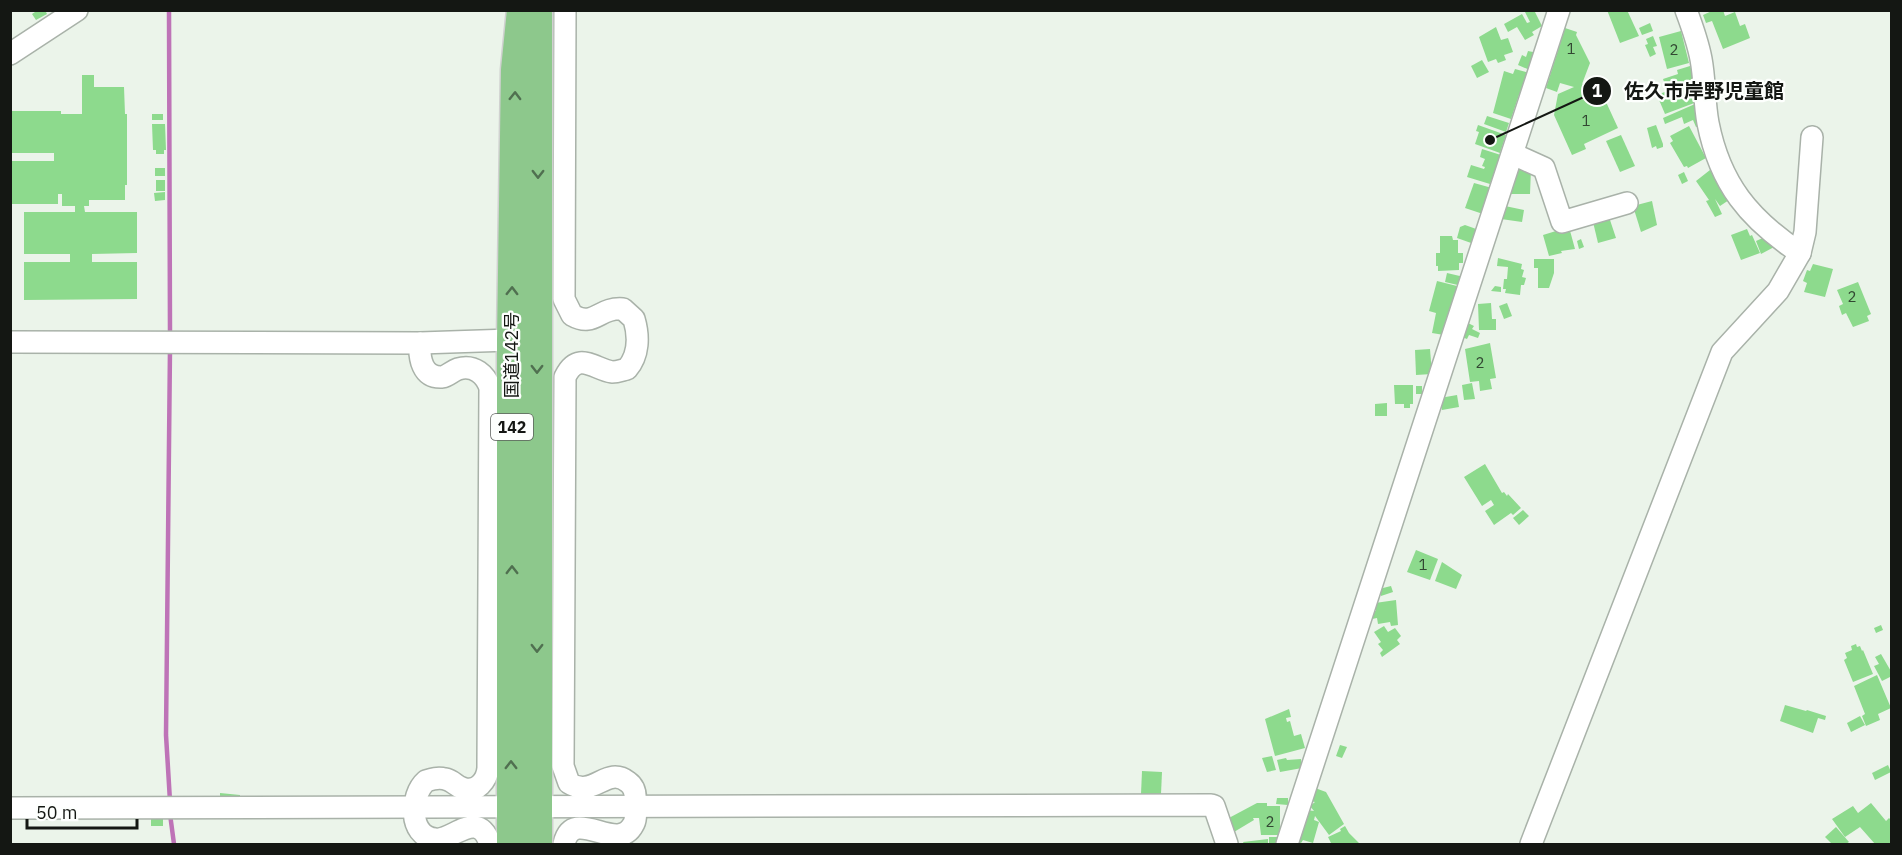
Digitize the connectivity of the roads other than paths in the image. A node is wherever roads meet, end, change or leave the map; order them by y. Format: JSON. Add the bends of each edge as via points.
{"nodes":[{"id":1,"x":77,"y":10,"type":"edge"},
{"id":2,"x":522,"y":10,"type":"edge"},
{"id":3,"x":537,"y":10,"type":"edge"},
{"id":4,"x":565,"y":10,"type":"edge"},
{"id":5,"x":1686,"y":10,"type":"edge"},
{"id":6,"x":1559,"y":12,"type":"edge"},
{"id":7,"x":10,"y":54,"type":"edge"},
{"id":8,"x":1812,"y":137,"type":"dead end"},
{"id":9,"x":1513,"y":154,"type":"junction"},
{"id":10,"x":1627,"y":203,"type":"dead end"},
{"id":11,"x":1800,"y":254,"type":"junction"},
{"id":12,"x":512,"y":340,"type":"junction"},
{"id":13,"x":10,"y":342,"type":"edge"},
{"id":14,"x":420,"y":343,"type":"junction"},
{"id":15,"x":524,"y":806,"type":"junction"},
{"id":16,"x":635,"y":806,"type":"junction"},
{"id":17,"x":414,"y":807,"type":"junction"},
{"id":18,"x":10,"y":808,"type":"edge"},
{"id":19,"x":490,"y":844,"type":"edge"},
{"id":20,"x":512,"y":844,"type":"edge"},
{"id":21,"x":537,"y":844,"type":"edge"},
{"id":22,"x":564,"y":844,"type":"edge"},
{"id":23,"x":1227,"y":844,"type":"edge"},
{"id":24,"x":1287,"y":844,"type":"edge"},
{"id":25,"x":1530,"y":844,"type":"edge"}],
"edges":[{"from":1,"to":7,"type":"street"},
{"from":12,"to":2,"type":"highway","name":"国道142号","number":"142","one_way":true,"via":[[516,70]]},
{"from":3,"to":15,"type":"highway","name":"国道142号","number":"142","one_way":true},
{"from":4,"to":16,"type":"street","via":[[564,299],[572,315],[585,321],[607,310],[622,309],[634,319],[637,341],[636,355],[627,369],[612,372],[587,362],[573,366],[565,377],[562,766],[569,783],[583,789],[612,777],[625,780],[635,792]]},
{"from":5,"to":11,"type":"street","via":[[1701,59],[1708,123],[1723,171],[1741,202],[1761,224]]},
{"from":6,"to":9,"type":"street"},
{"from":8,"to":11,"type":"street"},
{"from":9,"to":10,"type":"street","via":[[1544,168],[1562,222]]},
{"from":9,"to":24,"type":"street"},
{"from":11,"to":25,"type":"street","via":[[1778,291],[1722,352]]},
{"from":12,"to":14,"type":"street"},
{"from":15,"to":12,"type":"highway","name":"国道142号","number":"142","one_way":true},
{"from":13,"to":14,"type":"street"},
{"from":14,"to":17,"type":"street","via":[[420,361],[433,376],[443,377],[470,368],[487,379],[490,388],[488,768],[487,777],[474,789],[463,789],[442,778],[426,781],[417,792]]},
{"from":15,"to":16,"type":"street"},
{"from":15,"to":17,"type":"street"},
{"from":15,"to":20,"type":"highway","name":"国道142号","number":"142"},
{"from":15,"to":21,"type":"highway","name":"国道142号","number":"142"},
{"from":16,"to":22,"type":"street","via":[[633,826],[620,836],[582,828],[569,834]]},
{"from":16,"to":23,"type":"street","via":[[1211,805]]},
{"from":17,"to":18,"type":"street"},
{"from":17,"to":19,"type":"street","via":[[418,826],[432,839],[446,838],[472,827],[484,834]]}]}
